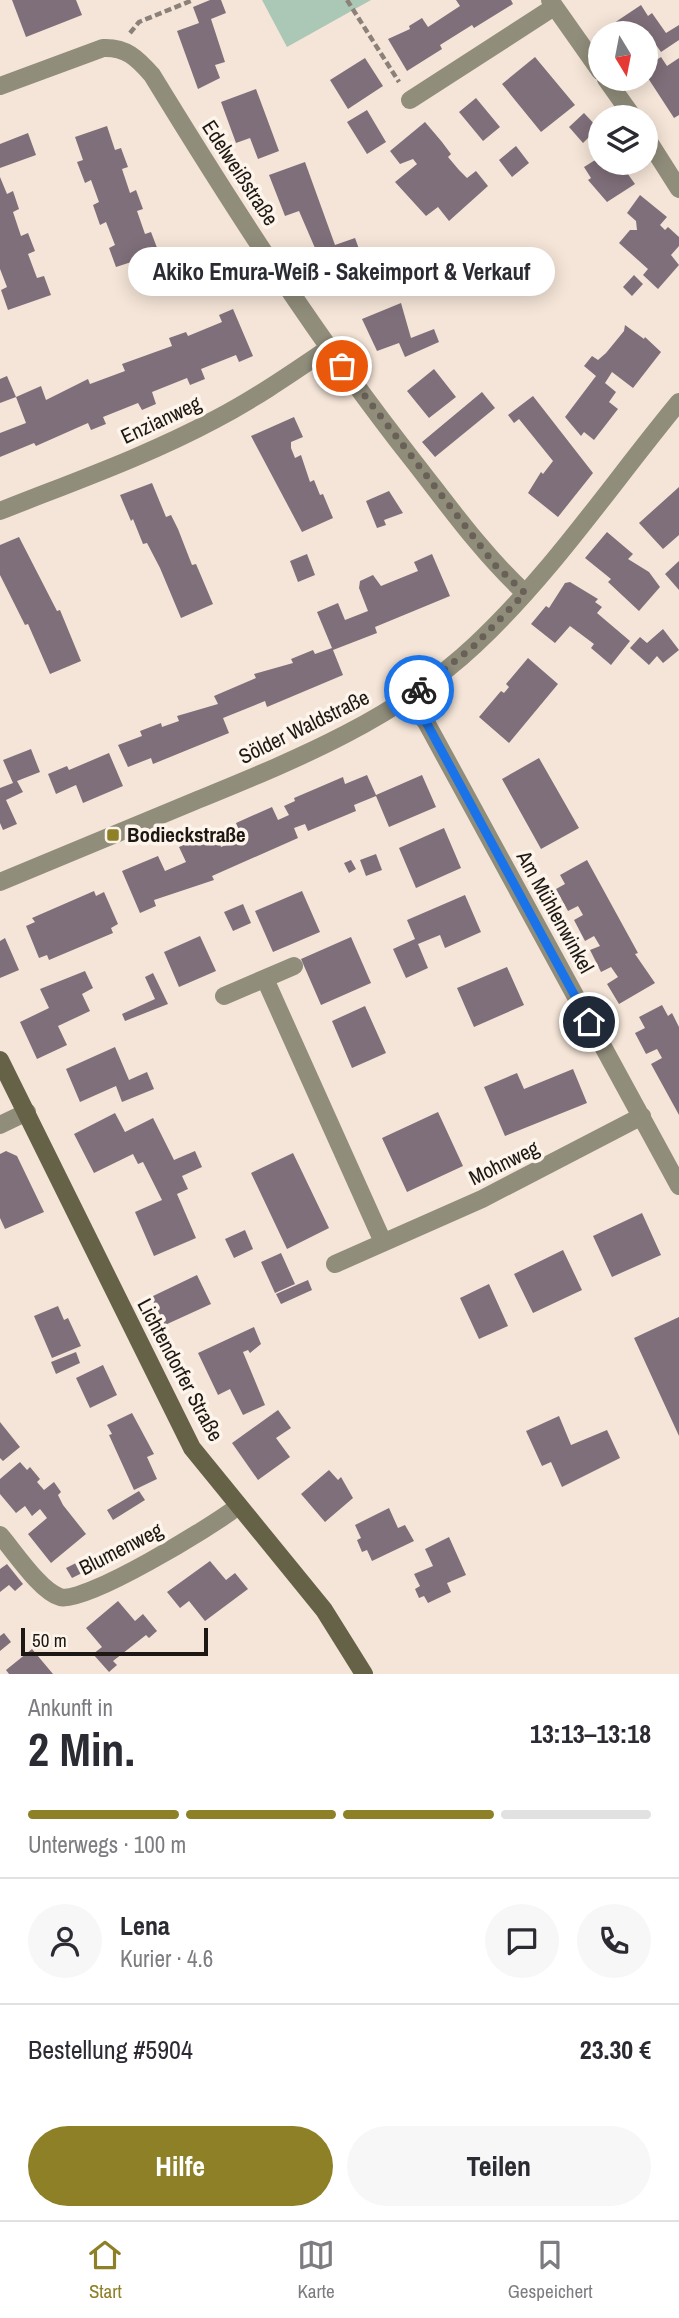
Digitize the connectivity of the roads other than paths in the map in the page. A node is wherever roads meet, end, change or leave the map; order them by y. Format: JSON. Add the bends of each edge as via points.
{"nodes":[{"id":1,"x":552,"y":4,"type":"edge"},
{"id":2,"x":588,"y":54,"type":"edge"},
{"id":3,"x":0,"y":86,"type":"edge"},
{"id":4,"x":410,"y":100,"type":"road end"},
{"id":5,"x":658,"y":156,"type":"edge"},
{"id":6,"x":679,"y":189,"type":"edge"},
{"id":7,"x":329,"y":348,"type":"junction"},
{"id":8,"x":676,"y":412,"type":"edge"},
{"id":9,"x":0,"y":511,"type":"edge"},
{"id":10,"x":525,"y":593,"type":"junction"},
{"id":11,"x":408,"y":698,"type":"junction"},
{"id":12,"x":0,"y":882,"type":"edge"},
{"id":13,"x":295,"y":966,"type":"dead end"},
{"id":14,"x":265,"y":979,"type":"junction"},
{"id":15,"x":224,"y":996,"type":"dead end"},
{"id":16,"x":0,"y":1060,"type":"edge"},
{"id":17,"x":27,"y":1112,"type":"junction"},
{"id":18,"x":642,"y":1116,"type":"junction"},
{"id":19,"x":0,"y":1125,"type":"edge"},
{"id":20,"x":679,"y":1186,"type":"edge"},
{"id":21,"x":383,"y":1242,"type":"junction"},
{"id":22,"x":335,"y":1264,"type":"dead end"},
{"id":23,"x":237,"y":1507,"type":"junction"},
{"id":24,"x":0,"y":1535,"type":"edge"},
{"id":25,"x":364,"y":1674,"type":"edge"}],
"edges":[{"from":1,"to":2,"type":"street"},
{"from":1,"to":4,"type":"street"},
{"from":3,"to":7,"type":"street","name":"Edelweißstraße","via":[[86,53],[119,47],[134,55],[152,75],[219,185]]},
{"from":5,"to":6,"type":"street"},
{"from":7,"to":9,"type":"street","name":"Enzianweg","via":[[215,420],[140,456]]},
{"from":7,"to":10,"type":"street","name":"Edelweißstraße","via":[[496,566]]},
{"from":8,"to":10,"type":"street","name":"Sölder Waldstraße"},
{"from":10,"to":11,"type":"street","name":"Sölder Waldstraße","via":[[475,645]]},
{"from":11,"to":12,"type":"street","name":"Sölder Waldstraße","via":[[351,734],[289,763]]},
{"from":11,"to":18,"type":"street","name":"Am Mühlenwinkel","via":[[432,733]]},
{"from":13,"to":14,"type":"street"},
{"from":14,"to":15,"type":"street"},
{"from":14,"to":21,"type":"street"},
{"from":16,"to":17,"type":"main road","name":"Lichtendorfer Straße"},
{"from":17,"to":19,"type":"street"},
{"from":17,"to":23,"type":"main road","name":"Lichtendorfer Straße","via":[[177,1420],[192,1448]]},
{"from":18,"to":20,"type":"street","name":"Am Mühlenwinkel"},
{"from":18,"to":21,"type":"street","name":"Mohnweg","via":[[494,1194]]},
{"from":21,"to":22,"type":"street","name":"Mohnweg"},
{"from":23,"to":24,"type":"street","name":"Blumenweg","via":[[211,1527],[87,1593],[66,1598],[49,1591]]},
{"from":23,"to":25,"type":"main road","name":"Lichtendorfer Straße","via":[[324,1610]]}]}
